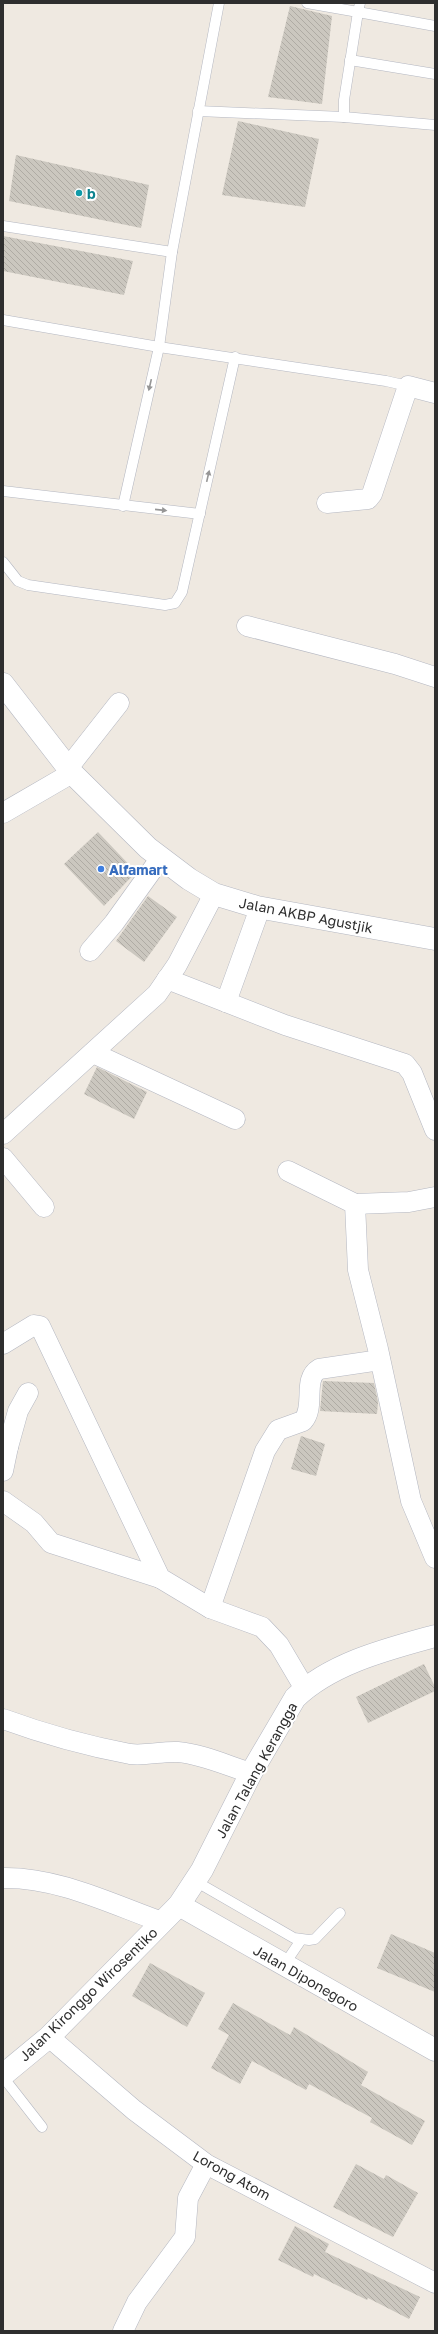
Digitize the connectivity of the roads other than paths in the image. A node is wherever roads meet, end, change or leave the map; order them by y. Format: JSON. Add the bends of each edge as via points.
{"nodes":[{"id":1,"x":219,"y":3,"type":"edge"},
{"id":2,"x":307,"y":3,"type":"edge"},
{"id":3,"x":359,"y":7,"type":"edge"},
{"id":4,"x":435,"y":26,"type":"edge"},
{"id":5,"x":350,"y":60,"type":"junction"},
{"id":6,"x":435,"y":74,"type":"edge"},
{"id":7,"x":198,"y":111,"type":"junction"},
{"id":8,"x":344,"y":117,"type":"junction"},
{"id":9,"x":435,"y":125,"type":"edge"},
{"id":10,"x":3,"y":226,"type":"edge"},
{"id":11,"x":172,"y":252,"type":"junction"},
{"id":12,"x":3,"y":320,"type":"edge"},
{"id":13,"x":159,"y":347,"type":"junction"},
{"id":14,"x":235,"y":357,"type":"junction"},
{"id":15,"x":408,"y":386,"type":"junction"},
{"id":16,"x":435,"y":393,"type":"edge"},
{"id":17,"x":3,"y":490,"type":"edge"},
{"id":18,"x":327,"y":503,"type":"dead end"},
{"id":19,"x":123,"y":506,"type":"junction"},
{"id":20,"x":200,"y":514,"type":"junction"},
{"id":21,"x":3,"y":562,"type":"edge"},
{"id":22,"x":247,"y":626,"type":"dead end"},
{"id":23,"x":435,"y":677,"type":"edge"},
{"id":24,"x":5,"y":692,"type":"edge"},
{"id":25,"x":119,"y":703,"type":"dead end"},
{"id":26,"x":70,"y":771,"type":"junction"},
{"id":27,"x":3,"y":813,"type":"edge"},
{"id":28,"x":160,"y":859,"type":"junction"},
{"id":29,"x":214,"y":894,"type":"junction"},
{"id":30,"x":260,"y":908,"type":"junction"},
{"id":31,"x":435,"y":939,"type":"edge"},
{"id":32,"x":90,"y":951,"type":"dead end"},
{"id":33,"x":167,"y":979,"type":"junction"},
{"id":34,"x":226,"y":1002,"type":"junction"},
{"id":35,"x":93,"y":1053,"type":"junction"},
{"id":36,"x":235,"y":1119,"type":"dead end"},
{"id":37,"x":435,"y":1130,"type":"edge"},
{"id":38,"x":3,"y":1134,"type":"edge"},
{"id":39,"x":3,"y":1158,"type":"edge"},
{"id":40,"x":288,"y":1171,"type":"dead end"},
{"id":41,"x":435,"y":1197,"type":"edge"},
{"id":42,"x":355,"y":1204,"type":"junction"},
{"id":43,"x":44,"y":1207,"type":"dead end"},
{"id":44,"x":3,"y":1344,"type":"edge"},
{"id":45,"x":380,"y":1360,"type":"junction"},
{"id":46,"x":28,"y":1394,"type":"dead end"},
{"id":47,"x":5,"y":1446,"type":"edge"},
{"id":48,"x":3,"y":1471,"type":"edge"},
{"id":49,"x":3,"y":1501,"type":"edge"},
{"id":50,"x":435,"y":1558,"type":"edge"},
{"id":51,"x":160,"y":1578,"type":"junction"},
{"id":52,"x":210,"y":1608,"type":"junction"},
{"id":53,"x":435,"y":1636,"type":"edge"},
{"id":54,"x":305,"y":1689,"type":"junction"},
{"id":55,"x":3,"y":1719,"type":"edge"},
{"id":56,"x":251,"y":1773,"type":"junction"},
{"id":57,"x":3,"y":1878,"type":"edge"},
{"id":58,"x":195,"y":1881,"type":"junction"},
{"id":59,"x":171,"y":1913,"type":"junction"},
{"id":60,"x":340,"y":1913,"type":"dead end"},
{"id":61,"x":301,"y":1940,"type":"junction"},
{"id":62,"x":284,"y":1965,"type":"junction"},
{"id":63,"x":50,"y":2036,"type":"junction"},
{"id":64,"x":435,"y":2050,"type":"edge"},
{"id":65,"x":3,"y":2076,"type":"edge"},
{"id":66,"x":42,"y":2127,"type":"dead end"},
{"id":67,"x":206,"y":2164,"type":"junction"},
{"id":68,"x":435,"y":2283,"type":"edge"},
{"id":69,"x":123,"y":2331,"type":"edge"}],
"edges":[{"from":1,"to":7,"type":"lane"},
{"from":2,"to":3,"type":"lane"},
{"from":3,"to":4,"type":"lane"},
{"from":3,"to":5,"type":"lane"},
{"from":5,"to":6,"type":"lane"},
{"from":5,"to":8,"type":"lane"},
{"from":7,"to":8,"type":"lane"},
{"from":7,"to":11,"type":"lane"},
{"from":8,"to":9,"type":"lane"},
{"from":10,"to":11,"type":"lane"},
{"from":11,"to":13,"type":"lane"},
{"from":12,"to":13,"type":"lane"},
{"from":13,"to":14,"type":"lane"},
{"from":13,"to":19,"type":"lane","one_way":true},
{"from":14,"to":15,"type":"lane"},
{"from":20,"to":14,"type":"lane","one_way":true},
{"from":15,"to":16,"type":"street"},
{"from":15,"to":18,"type":"street","via":[[372,494],[362,501]]},
{"from":17,"to":19,"type":"lane"},
{"from":19,"to":20,"type":"lane","one_way":true},
{"from":20,"to":21,"type":"lane","via":[[182,592],[179,599],[171,604],[28,585],[18,581]]},
{"from":22,"to":23,"type":"street","via":[[395,664]]},
{"from":24,"to":26,"type":"street","name":"Jalan AKBP Agustjik"},
{"from":25,"to":26,"type":"street"},
{"from":26,"to":27,"type":"street"},
{"from":26,"to":28,"type":"street","name":"Jalan AKBP Agustjik"},
{"from":28,"to":29,"type":"street","name":"Jalan AKBP Agustjik"},
{"from":28,"to":32,"type":"street","via":[[117,919]]},
{"from":29,"to":30,"type":"street","name":"Jalan AKBP Agustjik"},
{"from":29,"to":33,"type":"street"},
{"from":30,"to":31,"type":"street","name":"Jalan AKBP Agustjik"},
{"from":30,"to":34,"type":"street"},
{"from":33,"to":34,"type":"street"},
{"from":33,"to":35,"type":"street","via":[[157,994]]},
{"from":34,"to":37,"type":"street","via":[[285,1025],[405,1064],[412,1073]]},
{"from":35,"to":36,"type":"street"},
{"from":35,"to":38,"type":"street"},
{"from":39,"to":43,"type":"street"},
{"from":40,"to":42,"type":"street"},
{"from":41,"to":42,"type":"street","via":[[409,1202]]},
{"from":42,"to":45,"type":"street","via":[[356,1261]]},
{"from":44,"to":51,"type":"street","via":[[34,1325],[40,1326]]},
{"from":45,"to":50,"type":"street","via":[[411,1501]]},
{"from":45,"to":52,"type":"street","via":[[314,1372],[306,1418],[278,1430],[265,1451]]},
{"from":46,"to":47,"type":"street","via":[[18,1411]]},
{"from":47,"to":48,"type":"street"},
{"from":49,"to":51,"type":"street","via":[[34,1524],[51,1543]]},
{"from":51,"to":52,"type":"street"},
{"from":52,"to":54,"type":"street","via":[[262,1627],[279,1645]]},
{"from":53,"to":54,"type":"street","name":"Jalan Talang Kerangga","via":[[339,1668]]},
{"from":54,"to":56,"type":"street","name":"Jalan Talang Kerangga","via":[[289,1708]]},
{"from":55,"to":56,"type":"street","via":[[56,1736],[130,1754],[180,1752]]},
{"from":56,"to":58,"type":"street","name":"Jalan Talang Kerangga"},
{"from":57,"to":59,"type":"street","via":[[37,1880]]},
{"from":58,"to":59,"type":"street","name":"Jalan Talang Kerangga"},
{"from":58,"to":61,"type":"lane"},
{"from":59,"to":62,"type":"street","name":"Jalan Diponegoro"},
{"from":59,"to":63,"type":"street","name":"Jalan Kironggo Wirosentiko"},
{"from":60,"to":61,"type":"lane","via":[[315,1939]]},
{"from":61,"to":62,"type":"lane"},
{"from":62,"to":64,"type":"street","name":"Jalan Diponegoro"},
{"from":63,"to":65,"type":"street","name":"Jalan Kironggo Wirosentiko"},
{"from":63,"to":67,"type":"street","name":"Lorong Atom","via":[[134,2110]]},
{"from":65,"to":66,"type":"lane"},
{"from":67,"to":68,"type":"street","name":"Lorong Atom"},
{"from":67,"to":69,"type":"street","via":[[188,2198],[185,2237],[137,2302]]}]}
